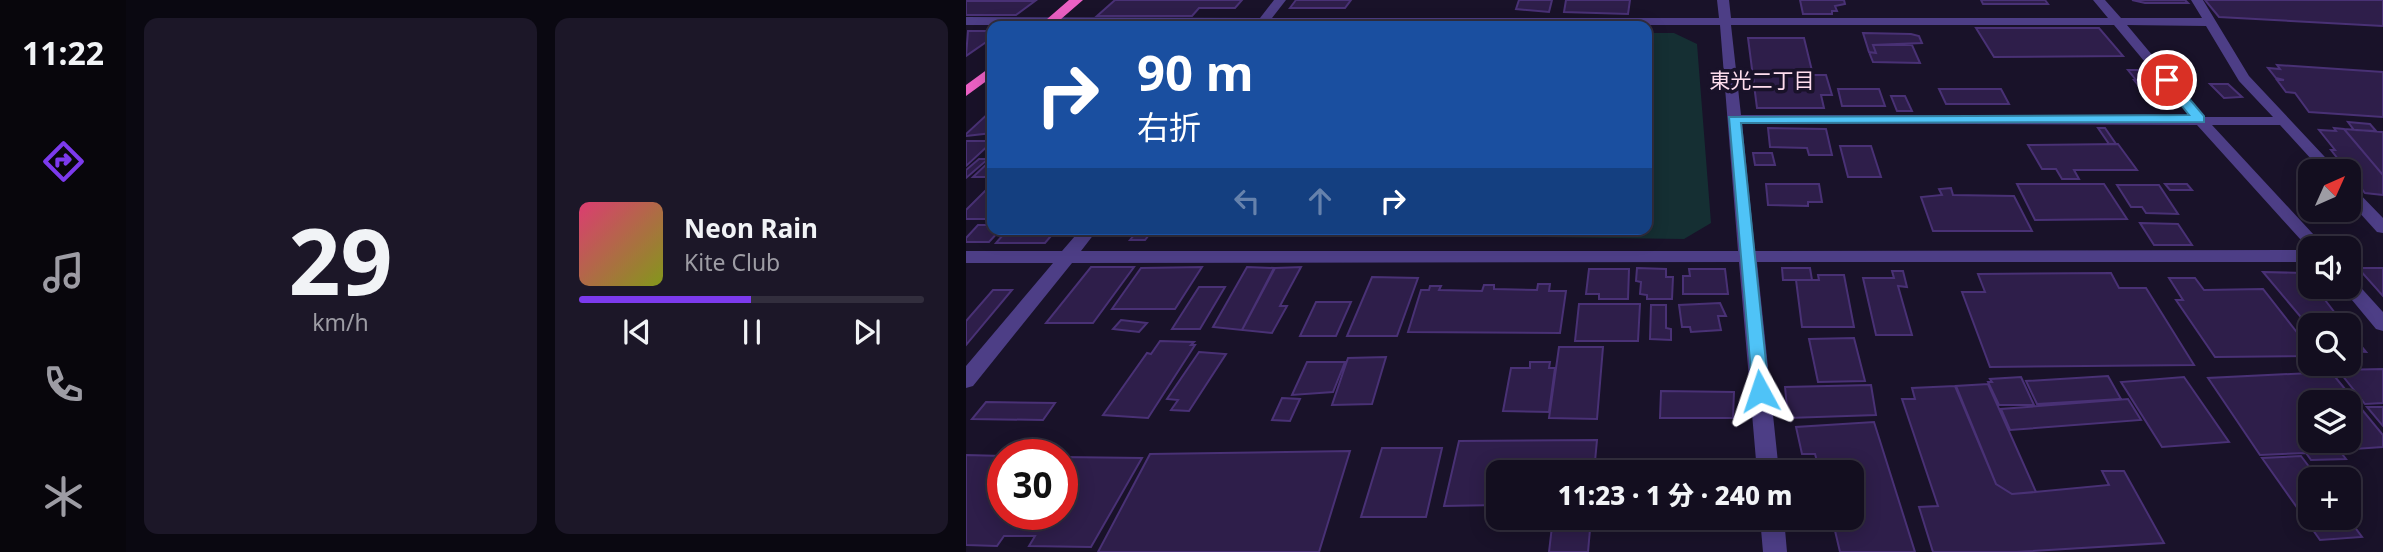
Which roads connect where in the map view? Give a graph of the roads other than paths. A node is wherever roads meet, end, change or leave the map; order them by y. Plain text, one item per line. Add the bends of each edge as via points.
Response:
1 (1077, 0) edge
2 (1280, 0) edge
3 (1723, 0) edge
4 (2099, 0) edge
5 (2197, 0) edge
6 (1051, 21) edge
7 (1262, 21) edge
8 (966, 22) edge
9 (1652, 22) edge
10 (1724, 22) junction
11 (2118, 22) junction
12 (2210, 22) junction
13 (987, 23) edge
14 (987, 74) edge
15 (966, 92) edge
16 (1734, 119) junction
17 (2199, 119) junction
18 (2285, 121) junction
19 (2320, 159) edge
20 (2361, 204) edge
21 (2383, 228) edge
22 (1085, 235) edge
23 (2307, 236) edge
24 (1746, 254) junction
25 (2298, 256) edge
26 (966, 257) edge
27 (1067, 257) junction
28 (2361, 299) edge
29 (2383, 324) edge
30 (966, 380) edge
31 (1767, 460) edge
32 (1773, 530) edge
33 (1776, 552) edge

1 - 6 highway
2 - 7 street
3 - 10 street
4 - 11 street
5 - 12 street
8 - 13 street
9 - 10 street
10 - 11 street
10 - 16 street
11 - 12 street
11 - 17 street
12 - 18 street via 2244,78
14 - 15 highway
16 - 17 street
16 - 24 street
17 - 18 street
17 - 23 street
18 - 19 street
20 - 21 street
22 - 27 street
24 - 25 street
24 - 27 street
24 - 31 street
26 - 27 street
27 - 30 street
28 - 29 street
32 - 33 street

